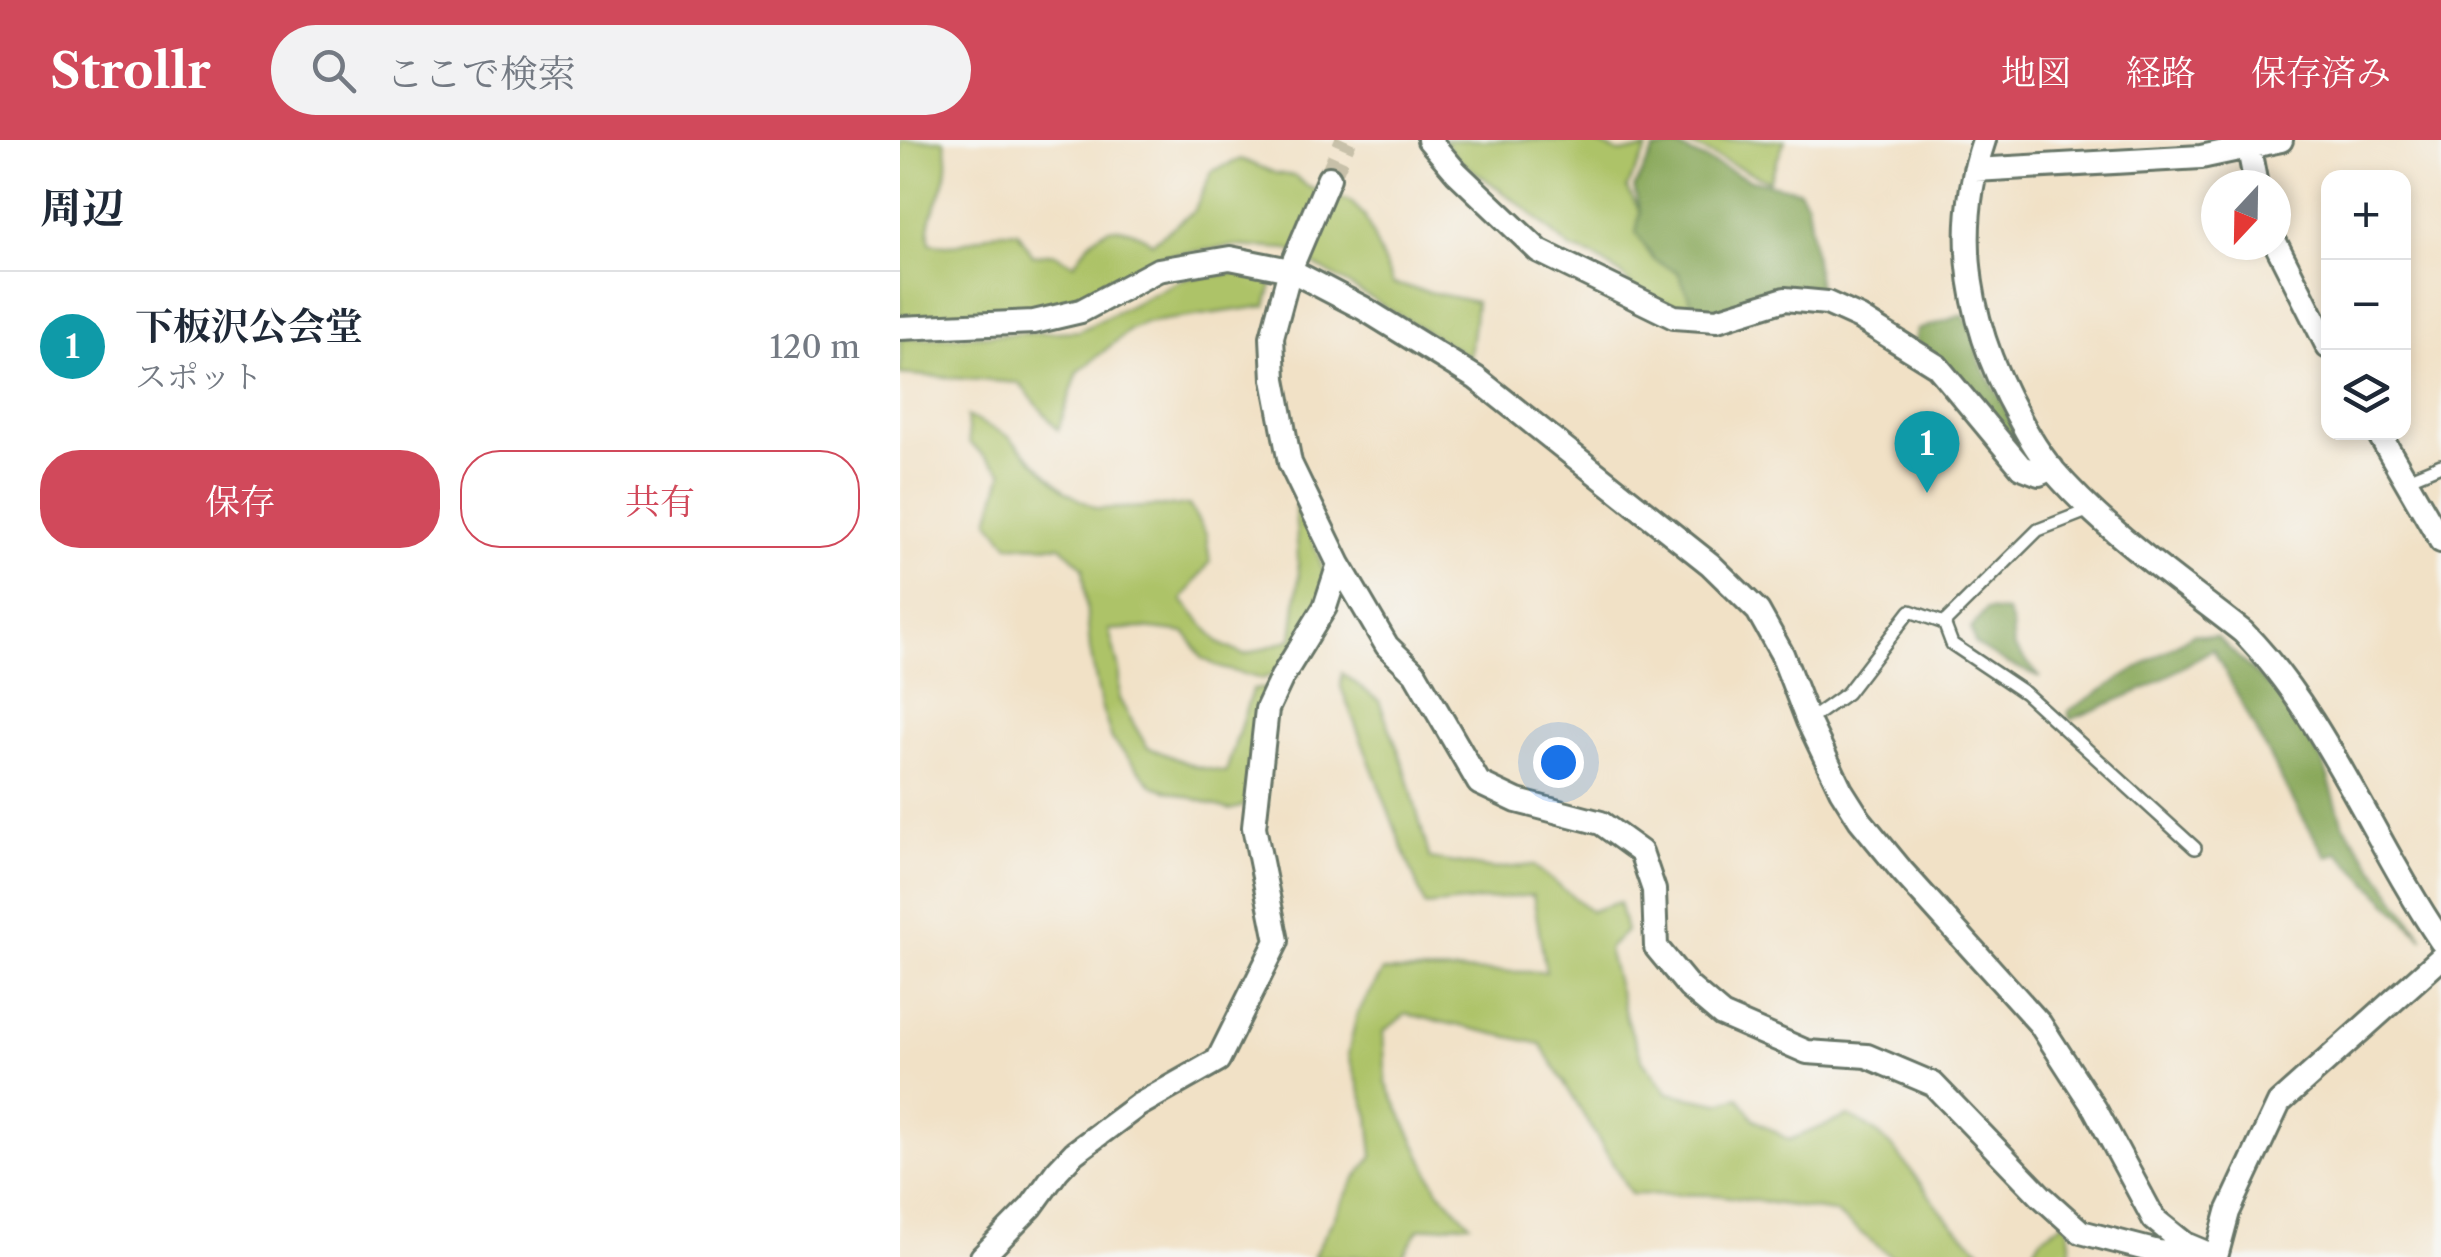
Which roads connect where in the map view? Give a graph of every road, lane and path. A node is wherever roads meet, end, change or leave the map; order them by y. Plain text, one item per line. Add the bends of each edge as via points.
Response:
1 (1430, 140) edge
2 (1984, 140) edge
3 (2281, 140) edge
4 (2249, 149) junction
5 (1975, 170) junction
6 (2253, 170) edge
7 (1329, 178) tunnel mouth
8 (2284, 260) edge
9 (1290, 270) junction
10 (900, 328) edge
11 (2321, 332) edge
12 (2383, 440) edge
13 (2441, 465) edge
14 (2052, 468) junction
15 (2407, 479) junction
16 (2092, 509) junction
17 (2441, 542) edge
18 (1339, 564) junction
19 (1944, 622) junction
20 (1808, 720) junction
21 (2195, 848) dead end
22 (2441, 941) edge
23 (2441, 958) edge
24 (982, 1257) edge
25 (2215, 1257) edge

1 - 14 street via 1539,250 1674,317 1717,320 1786,299 1827,304 1936,366 2021,467 2039,474
2 - 5 street
3 - 4 street
4 - 5 street
4 - 6 street
5 - 14 street via 1967,260 1978,325 2017,414
7 - 9 street
8 - 11 street
9 - 10 street via 1230,258 1158,270 1081,310 1034,322
9 - 18 street via 1272,337 1274,380 1290,463
9 - 20 street via 1476,378 1710,564 1758,612
12 - 15 street
13 - 15 lane
14 - 16 street
15 - 17 street
16 - 19 lane via 2038,530
16 - 22 street via 2266,655
18 - 24 street via 1325,607 1267,710 1254,827 1276,941 1218,1060 1137,1106 1074,1153
18 - 25 street via 1387,646 1415,673 1479,783 1601,824 1641,852 1654,890 1656,946 1688,987 1722,1015 1807,1052 1866,1056 1932,1084 2081,1232 2158,1252
19 - 20 lane via 1910,611 1847,693
19 - 21 lane via 1952,644 2025,693
20 - 25 street via 1860,820 2040,1024 2095,1108 2154,1219 2184,1244
23 - 25 street via 2279,1103 2228,1212

